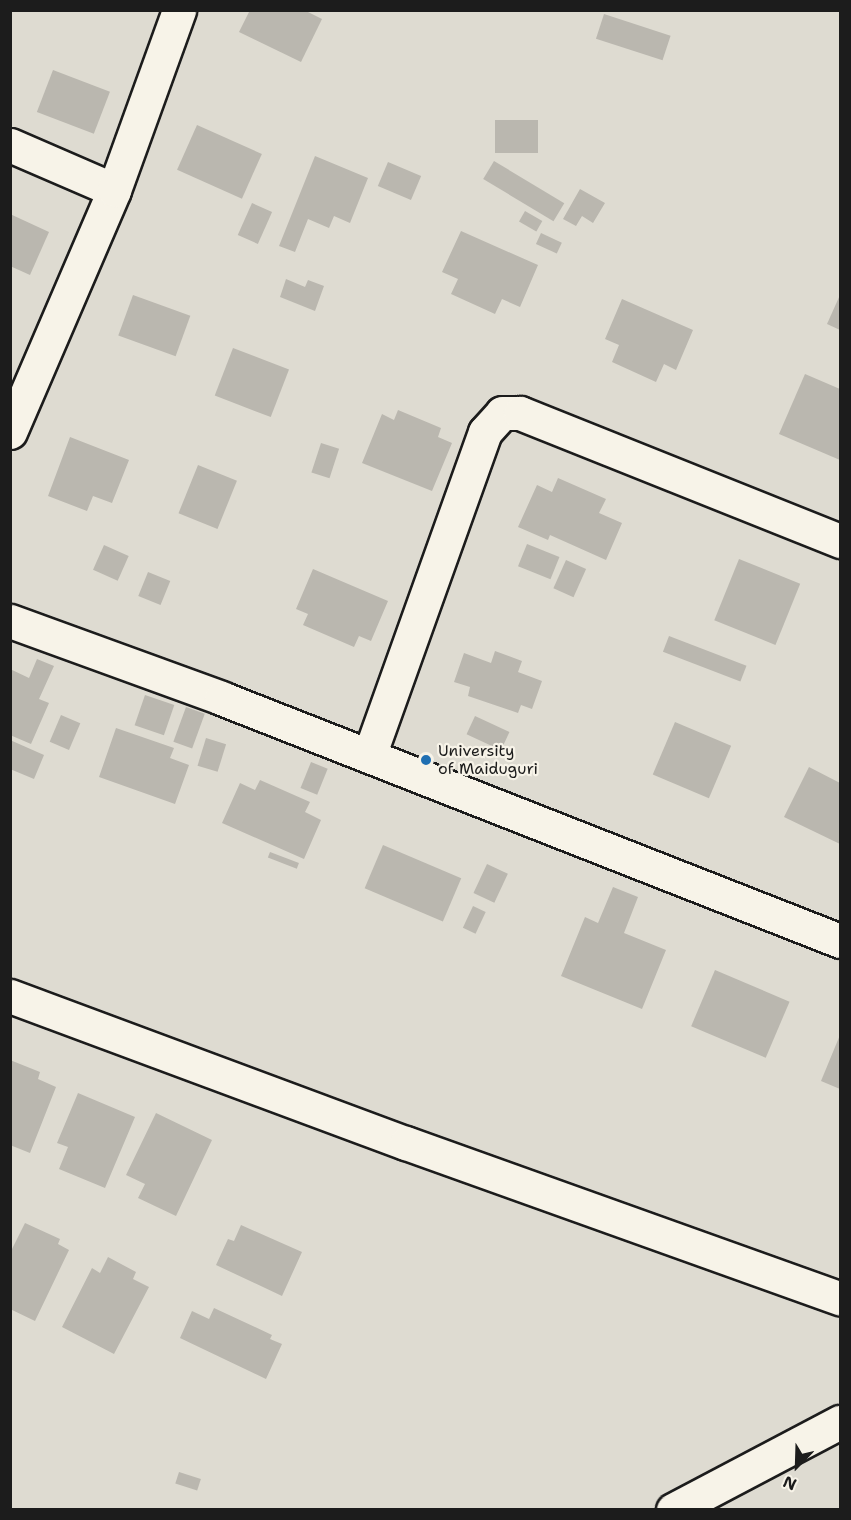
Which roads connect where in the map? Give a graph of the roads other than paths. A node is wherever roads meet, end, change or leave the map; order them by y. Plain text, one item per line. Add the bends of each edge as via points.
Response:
1 (179, 10) edge
2 (10, 145) edge
3 (114, 190) junction
4 (10, 432) edge
5 (840, 541) edge
6 (10, 621) edge
7 (369, 756) junction
8 (840, 941) edge
9 (10, 996) edge
10 (840, 1298) edge
11 (840, 1422) edge
12 (673, 1509) edge

1 - 3 street
2 - 3 street
3 - 4 street
5 - 7 street via 520,413 502,413 485,432
6 - 7 street
7 - 8 street
9 - 10 street
11 - 12 street

